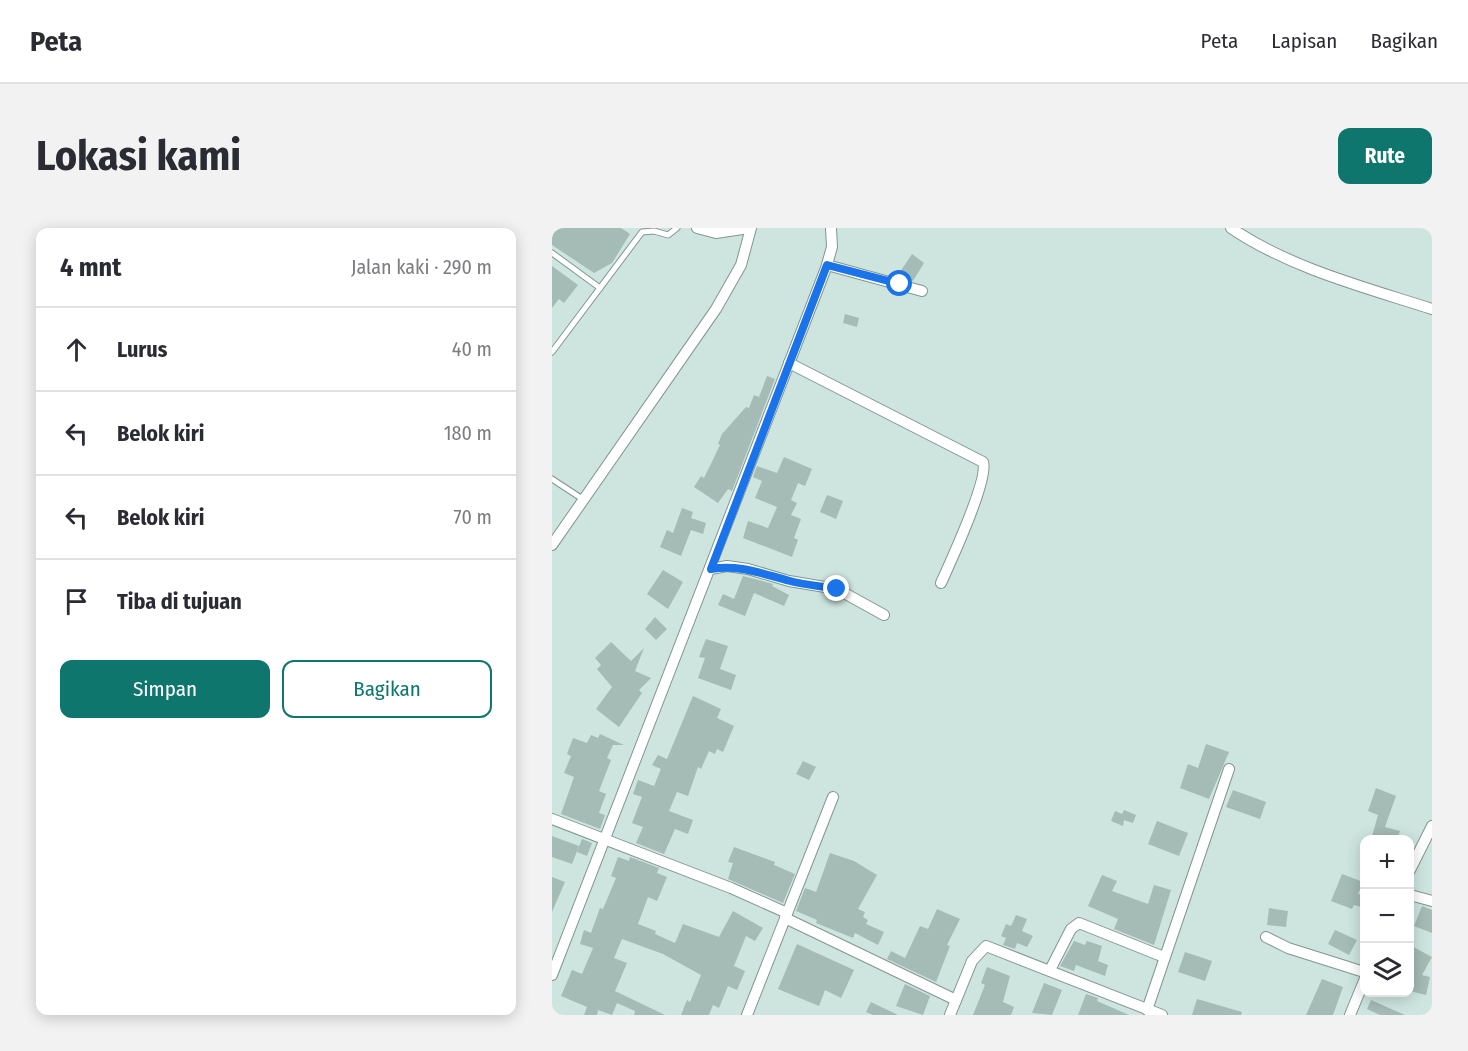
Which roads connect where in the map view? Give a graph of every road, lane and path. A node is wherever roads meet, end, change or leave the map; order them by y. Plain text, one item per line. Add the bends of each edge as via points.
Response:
1 (677, 228) edge
2 (697, 228) edge
3 (750, 228) edge
4 (831, 228) edge
5 (1231, 228) edge
6 (552, 254) edge
7 (827, 265) junction
8 (600, 288) junction
9 (922, 291) dead end
10 (1432, 309) edge
11 (552, 352) edge
12 (789, 363) junction
13 (552, 479) edge
14 (584, 500) junction
15 (552, 545) edge
16 (711, 569) junction
17 (941, 583) dead end
18 (884, 615) dead end
19 (1229, 769) dead end
20 (832, 797) dead end
21 (552, 819) edge
22 (1432, 826) edge
23 (605, 838) junction
24 (1414, 862) edge
25 (1414, 896) edge
26 (1432, 902) edge
27 (786, 916) junction
28 (1266, 936) dead end
29 (1164, 957) junction
30 (1050, 970) junction
31 (1360, 970) edge
32 (552, 975) edge
33 (1360, 992) edge
34 (956, 1000) junction
35 (1147, 1010) junction
36 (747, 1015) edge
37 (950, 1015) edge
38 (1162, 1015) edge
39 (1350, 1015) edge

1 - 8 lane via 668,235 642,232
2 - 3 street via 716,233
3 - 14 street via 741,265 716,309
4 - 7 street via 832,247
5 - 10 street via 1265,248 1324,273
6 - 8 lane
7 - 9 street
7 - 12 street
8 - 11 lane
12 - 16 street
12 - 17 street via 983,462 984,473
13 - 14 lane
14 - 15 street
16 - 18 street via 748,569 800,584 837,589
16 - 23 street
19 - 29 street
20 - 27 street
21 - 23 street
22 - 24 street
23 - 27 street via 731,888
23 - 32 street
25 - 26 street
27 - 34 street
27 - 36 street
28 - 31 street via 1288,948
29 - 30 street via 1080,923 1071,929
29 - 35 street
30 - 34 street via 986,946 972,961
30 - 35 street
33 - 39 street
34 - 37 street
35 - 38 street

